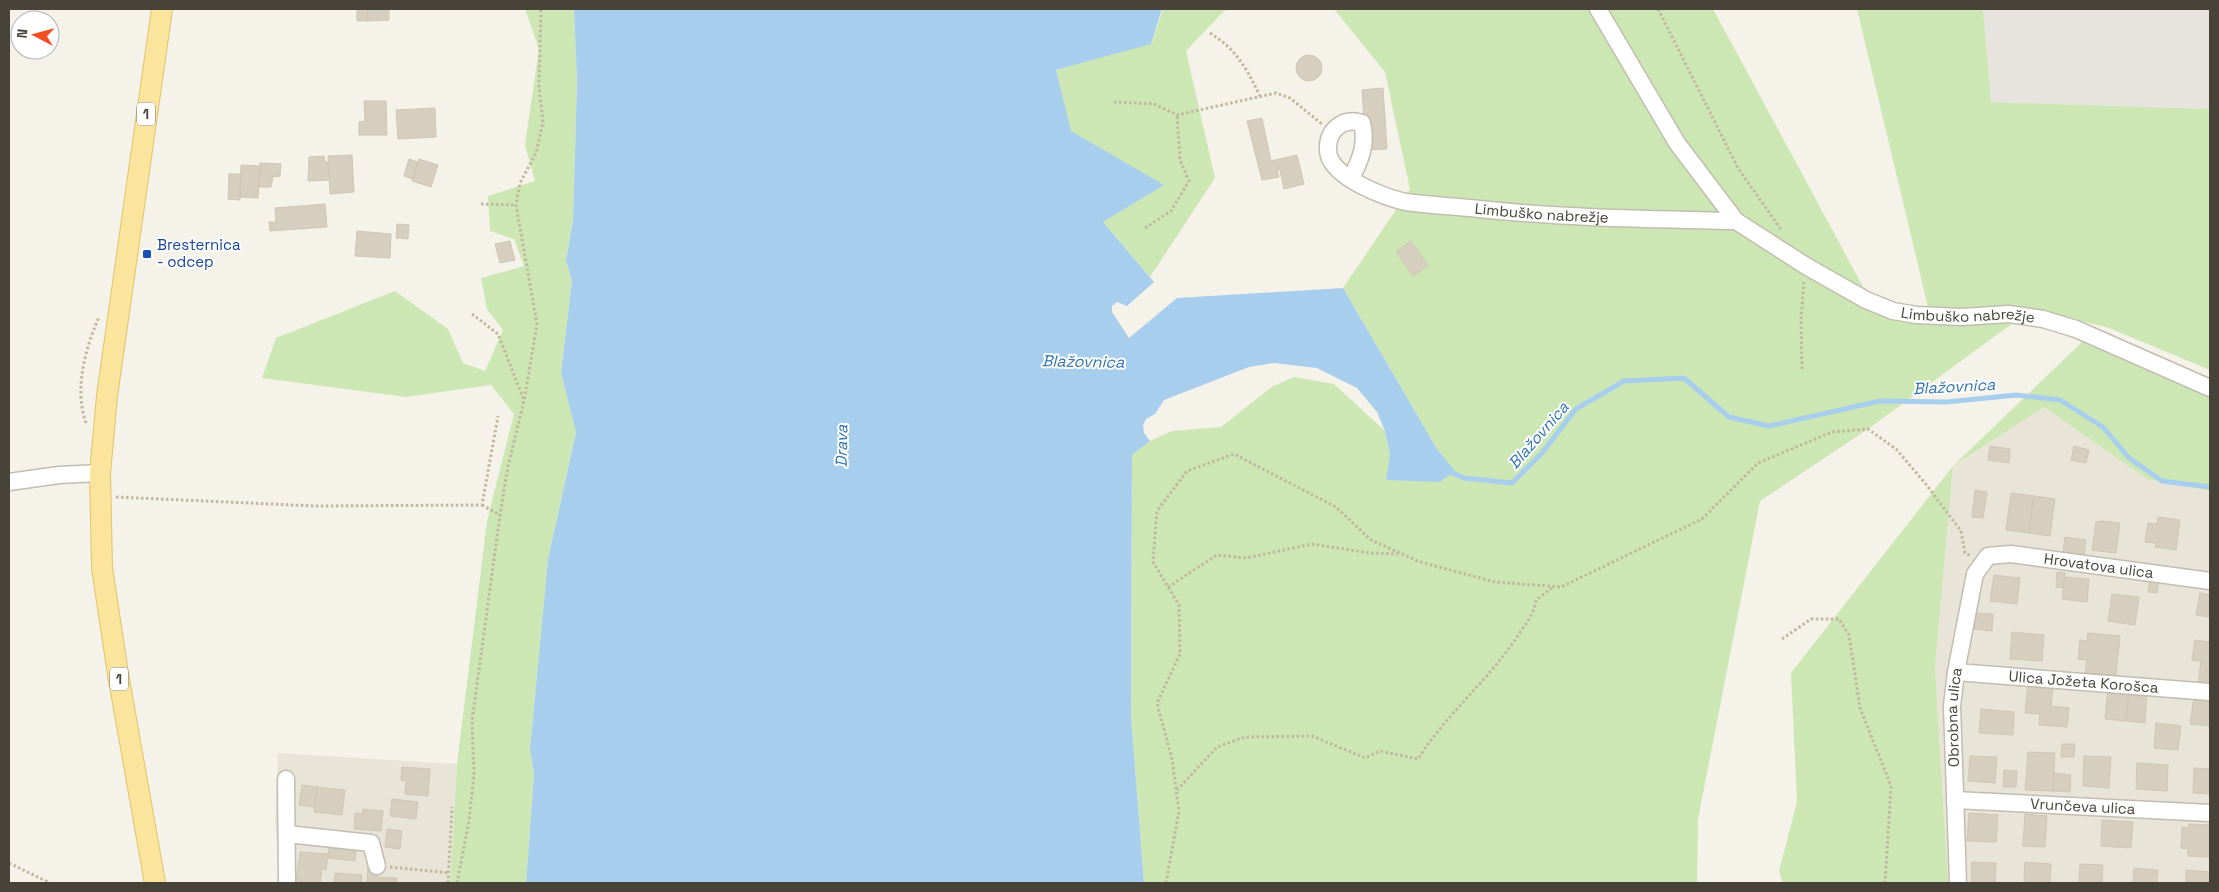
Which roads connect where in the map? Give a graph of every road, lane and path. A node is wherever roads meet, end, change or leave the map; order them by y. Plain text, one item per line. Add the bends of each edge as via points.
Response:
1 (162, 9) edge
2 (541, 9) edge
3 (1598, 9) edge
4 (1658, 9) edge
5 (1210, 33) dead end
6 (1260, 96) junction
7 (1114, 102) dead end
8 (1177, 115) junction
9 (1332, 132) junction
10 (1351, 178) junction
11 (481, 204) dead end
12 (516, 205) junction
13 (1736, 221) junction
14 (1145, 228) dead end
15 (1784, 233) dead end
16 (1806, 266) junction
17 (472, 314) dead end
18 (1802, 369) dead end
19 (2210, 388) edge
20 (524, 401) junction
21 (498, 416) dead end
22 (100, 473) junction
23 (9, 482) edge
24 (100, 496) junction
25 (482, 505) junction
26 (500, 514) junction
27 (1402, 554) junction
28 (1988, 556) junction
29 (2210, 581) edge
30 (1553, 586) junction
31 (1168, 587) junction
32 (1782, 639) dead end
33 (1956, 672) junction
34 (2210, 692) edge
35 (286, 779) dead end
36 (1177, 790) junction
37 (1955, 800) junction
38 (452, 807) dead end
39 (2210, 813) edge
40 (287, 834) junction
41 (9, 863) edge
42 (377, 866) joint
43 (449, 873) junction
44 (50, 883) edge
45 (155, 883) edge
46 (287, 883) edge
47 (448, 883) edge
48 (457, 883) edge
49 (1166, 883) edge
50 (1885, 883) edge
51 (1958, 883) edge

1 - 22 main road, 1 via 107,396
2 - 12 path via 539,88 543,122 536,153 520,184
3 - 13 street, Limbuško nabrežje via 1677,143
4 - 15 path via 1738,168
5 - 6 path via 1240,57
6 - 8 path
6 - 9 path via 1276,93 1290,98
7 - 8 path via 1154,104
8 - 14 path via 1180,160 1189,181 1171,211
9 - 10 street, Limbuško nabrežje via 1327,151 1334,166
9 - 10 street via 1341,123 1354,120 1362,123 1365,135 1363,156
10 - 13 street, Limbuško nabrežje via 1368,190 1406,202 1624,219
11 - 12 path
12 - 20 path via 537,324
13 - 16 street, Limbuško nabrežje
16 - 18 path via 1801,319
16 - 19 street, Limbuško nabrežje via 1866,300 1893,311 1917,316 2009,314 2043,320 2076,329
17 - 20 path via 498,334
20 - 26 path
21 - 25 path
22 - 23 street
22 - 24 main road, 1
24 - 25 path via 315,506
24 - 45 main road, 1 via 102,568
25 - 26 path
26 - 48 path via 472,721 474,774 469,821
27 - 30 path via 1495,582
27 - 31 path via 1370,553 1312,544 1246,558 1217,555
27 - 31 path via 1372,540 1336,507 1234,454 1187,470 1157,511 1153,562
28 - 29 street, Hrovatova ulica via 2011,554
28 - 30 path via 1971,556 1965,552 1961,531 1925,483 1896,449 1868,429 1832,432 1758,463 1702,519 1561,587
28 - 33 street, Obrobna ulica via 1975,574
30 - 36 path via 1536,600 1534,612 1504,658 1430,740 1418,759 1380,751 1365,758 1312,736 1245,737 1217,747
31 - 36 path via 1179,605 1180,654 1157,703
32 - 50 path via 1811,619 1839,619 1849,634 1860,708 1891,786
33 - 34 street, Ulica Jožeta Korošca
33 - 37 street, Obrobna ulica via 1952,706
35 - 40 street
36 - 49 path via 1179,811
37 - 39 street, Vrunčeva ulica
37 - 51 street, Obrobna ulica
38 - 43 path
40 - 42 street via 371,843
40 - 46 street
41 - 44 path
42 - 43 path
43 - 47 path

